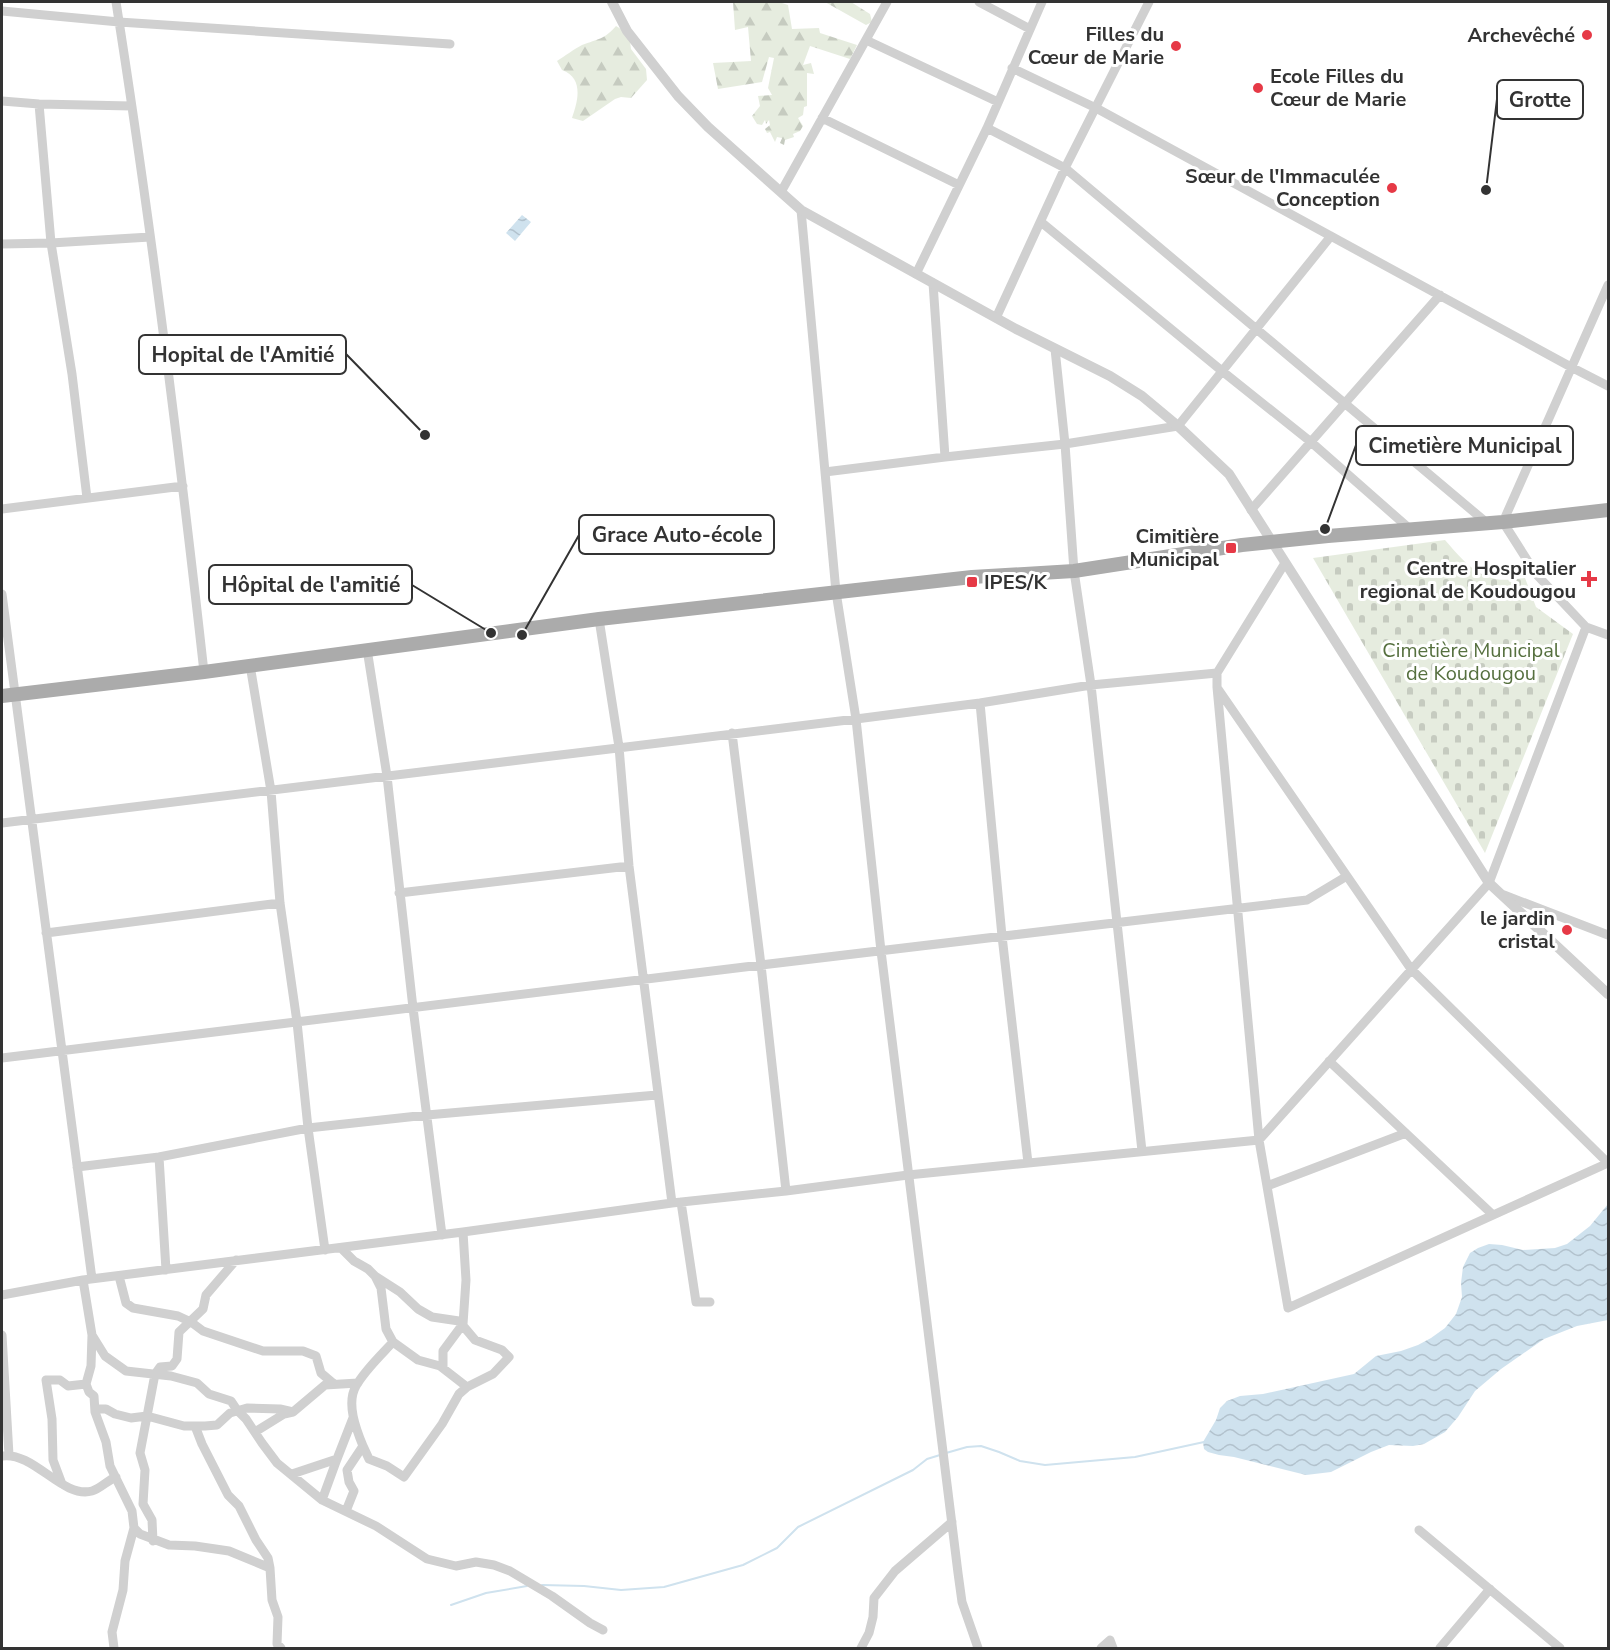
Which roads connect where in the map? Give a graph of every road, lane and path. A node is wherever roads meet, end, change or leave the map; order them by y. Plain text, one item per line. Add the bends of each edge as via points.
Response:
1 (116, 2) edge
2 (612, 2) edge
3 (887, 2) edge
4 (979, 2) edge
5 (1042, 2) edge
6 (1149, 2) edge
7 (2, 11) edge
8 (119, 22) junction
9 (1030, 29) junction
10 (866, 40) junction
11 (450, 44) dead end
12 (1012, 68) junction
13 (2, 101) edge
14 (998, 102) junction
15 (39, 104) junction
16 (131, 106) junction
17 (1096, 108) junction
18 (822, 118) junction
19 (987, 129) junction
20 (1065, 168) junction
21 (959, 185) junction
22 (781, 192) junction
23 (801, 210) junction
24 (1041, 222) junction
25 (1331, 236) junction
26 (150, 237) junction
27 (51, 243) junction
28 (2, 244) edge
29 (916, 274) junction
30 (933, 283) junction
31 (1608, 286) edge
32 (1440, 295) junction
33 (996, 318) junction
34 (1257, 328) junction
35 (1055, 349) junction
36 (1571, 367) junction
37 (1222, 371) junction
38 (1608, 386) edge
39 (1345, 403) junction
40 (1179, 426) junction
41 (1311, 442) junction
42 (1065, 444) junction
43 (945, 457) junction
44 (825, 472) junction
45 (183, 486) junction
46 (87, 498) junction
47 (2, 509) edge
48 (1251, 510) junction
49 (1608, 510) edge
50 (1503, 522) junction
51 (1487, 523) junction
52 (1411, 530) junction
53 (1272, 542) junction
54 (1285, 562) junction
55 (1074, 571) junction
56 (836, 592) junction
57 (2, 599) edge
58 (599, 619) junction
59 (1586, 627) junction
60 (1608, 635) edge
61 (367, 649) junction
62 (250, 665) junction
63 (204, 672) junction
64 (1217, 673) junction
65 (1091, 685) junction
66 (1217, 687) junction
67 (8, 695) edge
68 (980, 703) junction
69 (856, 719) junction
70 (732, 733) junction
71 (619, 747) junction
72 (387, 776) junction
73 (271, 791) junction
74 (32, 819) junction
75 (2, 823) edge
76 (629, 866) junction
77 (1347, 876) junction
78 (1489, 883) junction
79 (399, 893) junction
80 (1500, 894) junction
81 (280, 903) junction
82 (1237, 907) junction
83 (1117, 922) junction
84 (45, 933) junction
85 (1608, 935) edge
86 (1002, 936) junction
87 (880, 951) junction
88 (761, 964) junction
89 (1411, 969) junction
90 (644, 980) junction
91 (1608, 994) edge
92 (413, 1008) junction
93 (297, 1022) junction
94 (61, 1051) junction
95 (2, 1058) edge
96 (1329, 1061) junction
97 (657, 1095) junction
98 (427, 1115) junction
99 (308, 1128) junction
100 (1406, 1133) junction
101 (1259, 1140) junction
102 (1142, 1151) junction
103 (159, 1157) junction
104 (1028, 1163) junction
105 (1608, 1163) edge
106 (77, 1167) junction
107 (908, 1175) junction
108 (1267, 1186) junction
109 (786, 1191) junction
110 (677, 1203) junction
111 (1493, 1215) junction
112 (463, 1232) junction
113 (442, 1235) junction
114 (341, 1248) junction
115 (325, 1250) junction
116 (236, 1260) junction
117 (166, 1270) junction
118 (119, 1276) junction
119 (375, 1276) junction
120 (88, 1280) junction
121 (2, 1295) edge
122 (711, 1302) dead end
123 (191, 1322) junction
124 (463, 1324) junction
125 (2, 1335) edge
126 (92, 1335) junction
127 (393, 1342) junction
128 (443, 1368) junction
129 (156, 1374) junction
130 (2, 1375) edge
131 (358, 1383) junction
132 (87, 1384) junction
133 (334, 1384) junction
134 (467, 1387) junction
135 (95, 1409) junction
136 (237, 1410) junction
137 (293, 1412) junction
138 (147, 1416) junction
139 (354, 1416) junction
140 (195, 1426) junction
141 (255, 1432) junction
142 (363, 1446) junction
143 (5, 1456) edge
144 (337, 1459) junction
145 (292, 1474) junction
146 (116, 1476) junction
147 (62, 1484) junction
148 (322, 1500) junction
149 (346, 1511) junction
150 (952, 1522) junction
151 (134, 1528) junction
152 (1419, 1530) dead end
153 (153, 1540) junction
154 (270, 1568) junction
155 (1490, 1589) junction
156 (603, 1630) dead end
157 (114, 1648) edge
158 (281, 1648) edge
159 (861, 1648) edge
160 (978, 1648) edge
161 (1101, 1648) edge
162 (1113, 1648) edge
163 (1440, 1648) edge
164 (1560, 1648) edge

1 - 8 street
2 - 22 street via 627,31 678,96
3 - 10 street
4 - 9 street
5 - 9 street
6 - 17 street
7 - 8 street
8 - 11 street
8 - 16 street
9 - 12 street
10 - 14 street
10 - 18 street
12 - 14 street
12 - 17 street
13 - 15 street
14 - 19 street
15 - 16 street
15 - 27 street
16 - 26 street
17 - 20 street
17 - 25 street
18 - 21 street
18 - 22 street
19 - 20 street
19 - 21 street
20 - 24 street
20 - 34 street
21 - 29 street
22 - 23 street
23 - 29 street
23 - 44 street
24 - 33 street
24 - 37 street
25 - 32 street
25 - 34 street
26 - 27 street
26 - 45 street
27 - 28 street
27 - 46 street
29 - 30 street
30 - 33 street
30 - 43 street
31 - 36 street
32 - 36 street
32 - 39 street
33 - 35 street
34 - 37 street
34 - 39 street
35 - 40 street via 1110,376
35 - 42 street
36 - 38 street
36 - 50 street
37 - 40 street
37 - 41 street
39 - 41 street
39 - 51 street
40 - 42 street
40 - 48 street via 1229,474
41 - 48 street
41 - 52 street
42 - 43 street
42 - 55 street
43 - 44 street
44 - 56 street
45 - 46 street
45 - 63 street
46 - 47 street
48 - 53 street
49 - 50 main road
50 - 51 main road
50 - 59 street via 1536,574
51 - 52 main road
52 - 53 main road
53 - 54 street
53 - 55 main road
54 - 64 street
54 - 78 street
55 - 56 main road
55 - 65 street
56 - 58 main road
56 - 69 street
57 - 67 street
58 - 61 main road
58 - 71 street
59 - 60 street
59 - 78 street
61 - 62 main road
61 - 72 street
62 - 63 main road
62 - 73 street
63 - 67 main road
64 - 65 street
64 - 66 street
65 - 68 street
65 - 83 street
66 - 77 street
66 - 82 street
67 - 74 street
68 - 69 street
68 - 86 street
69 - 70 street
69 - 87 street
70 - 71 street
70 - 88 street
71 - 72 street
71 - 76 street
72 - 73 street
72 - 79 street
73 - 74 street
73 - 81 street
74 - 75 street
74 - 84 street
76 - 79 street
76 - 90 street
77 - 82 street via 1307,900
77 - 89 street
78 - 80 street
78 - 89 street
79 - 92 street
80 - 85 street
80 - 91 street
81 - 84 street
81 - 93 street
82 - 83 street
82 - 101 street
83 - 86 street
83 - 102 street
84 - 94 street
86 - 87 street
86 - 104 street
87 - 88 street
87 - 107 street
88 - 90 street
88 - 109 street
89 - 96 street
89 - 105 street
90 - 92 street
90 - 97 street
92 - 93 street
92 - 98 street
93 - 94 street
93 - 99 street
94 - 95 street
94 - 106 street
96 - 100 street
96 - 101 street
97 - 98 street
97 - 110 street
98 - 99 street
98 - 113 street
99 - 103 street
99 - 115 street
100 - 108 street
100 - 111 street
101 - 102 street
101 - 108 street
102 - 104 street
103 - 106 street
103 - 117 street
104 - 107 street
105 - 111 street
106 - 120 street
107 - 109 street
107 - 150 street
108 - 111 street via 1288,1308
109 - 110 street
110 - 112 street
110 - 122 street via 696,1302
112 - 113 street
112 - 124 street
113 - 114 street
114 - 115 street
114 - 119 street
115 - 116 street
116 - 117 street
116 - 123 street via 206,1295 203,1309
117 - 118 street
118 - 120 street
118 - 123 street via 126,1303 133,1308
119 - 124 street via 418,1310
119 - 127 street via 381,1288 386,1329
120 - 121 street
120 - 126 street
123 - 129 street via 179,1332 177,1359 172,1366 160,1367
123 - 133 street via 203,1331 263,1351 315,1356 321,1373
124 - 128 street via 443,1351
124 - 134 street via 475,1340 502,1350 509,1357 493,1374
125 - 130 street
126 - 129 street via 105,1356 126,1371
126 - 132 street
127 - 128 street via 418,1360
127 - 131 street
128 - 134 street
129 - 136 street via 197,1383 209,1394 231,1401
129 - 138 street
130 - 143 street
131 - 133 street
131 - 139 street via 353,1395
132 - 135 street via 94,1396
132 - 147 street via 68,1386 60,1380 46,1380 53,1460
133 - 137 street via 325,1385
134 - 142 street via 404,1477 369,1459
135 - 138 street via 131,1418
135 - 146 street
136 - 137 street via 267,1408
136 - 140 street via 218,1425
136 - 141 street
137 - 141 street
138 - 140 street
138 - 153 street via 140,1453 145,1470 143,1504 152,1520
139 - 142 street
139 - 144 street
140 - 154 street via 228,1495 239,1506
141 - 145 street via 277,1462
142 - 149 street via 347,1470 354,1491
143 - 147 street via 30,1462
144 - 145 street
144 - 148 street
145 - 148 street
146 - 147 street via 87,1492
146 - 151 street via 132,1511
148 - 149 street
149 - 156 street via 428,1559 456,1566 476,1562 510,1571
150 - 159 street via 895,1571 874,1598 869,1633
150 - 160 street via 962,1602
151 - 153 street
151 - 157 street via 112,1632
152 - 155 street
153 - 154 street via 230,1551
154 - 158 street via 272,1600 278,1617 277,1644
155 - 163 street
155 - 164 street
161 - 162 street via 1110,1640

